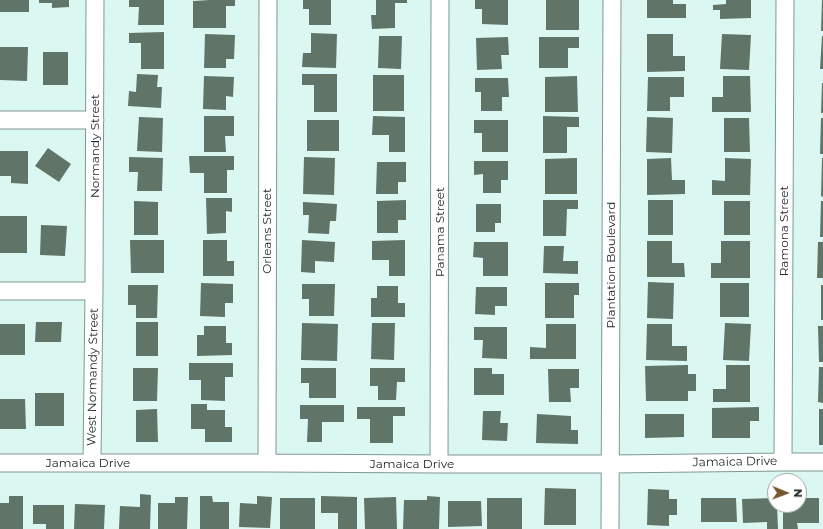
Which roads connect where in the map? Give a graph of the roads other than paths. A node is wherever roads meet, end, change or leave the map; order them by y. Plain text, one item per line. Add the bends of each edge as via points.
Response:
1 (95, 0) edge
2 (268, 0) edge
3 (440, 0) edge
4 (612, 0) edge
5 (785, 0) edge
6 (0, 120) edge
7 (95, 120) junction
8 (0, 291) edge
9 (94, 291) junction
10 (783, 462) junction
11 (823, 462) edge
12 (0, 463) edge
13 (92, 463) junction
14 (267, 463) junction
15 (440, 464) junction
16 (611, 464) junction
17 (610, 529) edge

1 - 7 street, Normandy Street
2 - 14 street, Orleans Street
3 - 15 street, Panama Street
4 - 16 street, Plantation Boulevard
5 - 10 street, Ramona Street
6 - 7 street
7 - 9 street, Normandy Street
8 - 9 street
9 - 13 street, West Normandy Street
10 - 11 street, Jamaica Drive
10 - 16 street, Jamaica Drive
12 - 13 street, Jamaica Drive
13 - 14 street, Jamaica Drive
14 - 15 street, Jamaica Drive
15 - 16 street, Jamaica Drive
16 - 17 street, Plantation Boulevard

